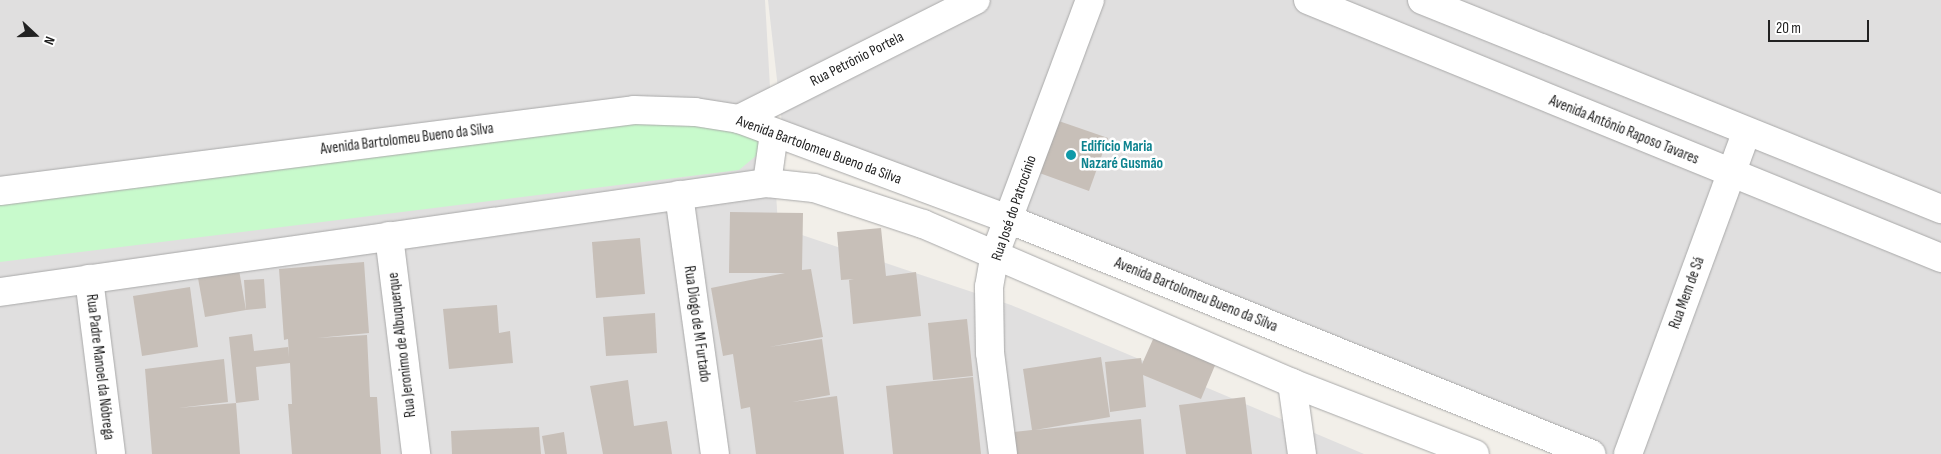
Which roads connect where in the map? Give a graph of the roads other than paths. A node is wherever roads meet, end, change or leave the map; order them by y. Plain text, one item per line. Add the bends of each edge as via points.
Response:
1 (976, 0) edge
2 (1090, 0) edge
3 (1308, 0) edge
4 (1422, 0) edge
5 (739, 118) junction
6 (774, 133) junction
7 (1746, 133) junction
8 (1731, 174) junction
9 (767, 183) junction
10 (0, 191) edge
11 (679, 195) junction
12 (1941, 210) edge
13 (1008, 220) junction
14 (389, 236) junction
15 (996, 254) junction
16 (1941, 258) edge
17 (89, 279) junction
18 (0, 292) edge
19 (1292, 383) junction
20 (111, 454) edge
21 (416, 454) edge
22 (715, 454) edge
23 (1003, 454) edge
24 (1302, 454) edge
25 (1475, 454) edge
26 (1591, 454) edge
27 (1628, 454) edge

1 - 5 street, Rua Petrônio Portela
2 - 13 street, Rua José do Patrocínio
3 - 8 street, Avenida Antônio Raposo Tavares
4 - 7 street
5 - 6 street, Avenida Bartolomeu Bueno da Silva
5 - 10 street, Avenida Bartolomeu Bueno da Silva via 696,112 634,110
6 - 9 street
6 - 13 street, Avenida Bartolomeu Bueno da Silva
7 - 8 street, Rua Mem de Sá
7 - 12 street
8 - 16 street, Avenida Antônio Raposo Tavares
8 - 27 street, Rua Mem de Sá
9 - 11 street
9 - 15 street via 814,188 867,203
11 - 14 street
11 - 22 street, Rua Diogo de M Furtado
13 - 15 street, Rua José do Patrocínio
13 - 26 street, Avenida Bartolomeu Bueno da Silva
14 - 17 street
14 - 21 street, Rua Jeronimo de Albuquerque
15 - 19 street
15 - 23 street, Rua José do Patrocínio via 989,286 988,318
17 - 18 street
17 - 20 street, Rua Padre Manoel da Nóbrega
19 - 24 street
19 - 25 street

